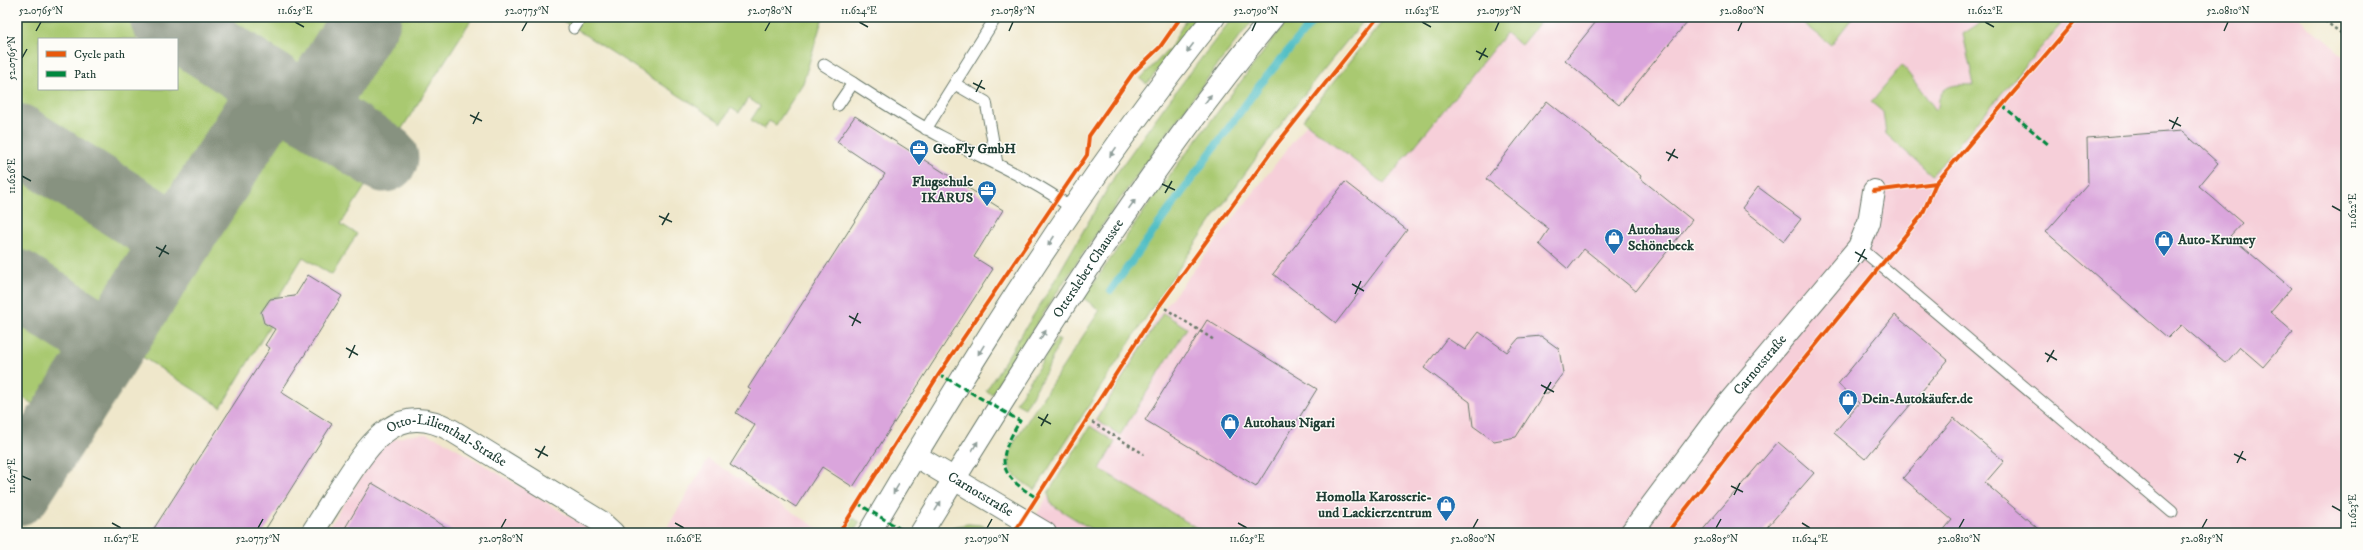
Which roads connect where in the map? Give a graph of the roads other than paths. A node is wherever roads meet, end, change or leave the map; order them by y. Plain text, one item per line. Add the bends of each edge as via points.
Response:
1 (581, 17) edge
2 (996, 17) edge
3 (1214, 17) edge
4 (1273, 17) edge
5 (574, 28) dead end
6 (824, 65) dead end
7 (853, 83) junction
8 (955, 84) junction
9 (838, 105) dead end
10 (926, 129) junction
11 (998, 164) junction
12 (1874, 191) dead end
13 (1073, 209) junction
14 (1859, 247) junction
15 (916, 456) junction
16 (954, 479) junction
17 (2172, 512) dead end
18 (312, 533) edge
19 (613, 533) edge
20 (869, 533) edge
21 (921, 533) edge
22 (1045, 533) edge
23 (1632, 533) edge

1 - 5 lane
2 - 8 lane
3 -> 13 main road via 1136,119
16 -> 4 main road, Ottersleber Chaussee via 1042,336 1136,198 1214,91
6 - 7 lane
7 - 9 lane
7 - 10 lane
8 - 10 lane
8 - 11 lane via 986,102
10 - 11 lane
11 - 13 lane via 1057,197
12 - 14 main road, Carnotstraße via 1869,222
13 -> 15 main road
14 - 17 lane
14 - 23 main road, Carnotstraße via 1725,407
15 - 16 main road, Carnotstraße
15 -> 20 main road
21 -> 16 main road, Ottersleber Chaussee
16 - 22 main road, Carnotstraße
18 - 19 main road, Otto-Lilienthal-Straße via 376,437 396,425 423,421 440,424 451,430 601,522

